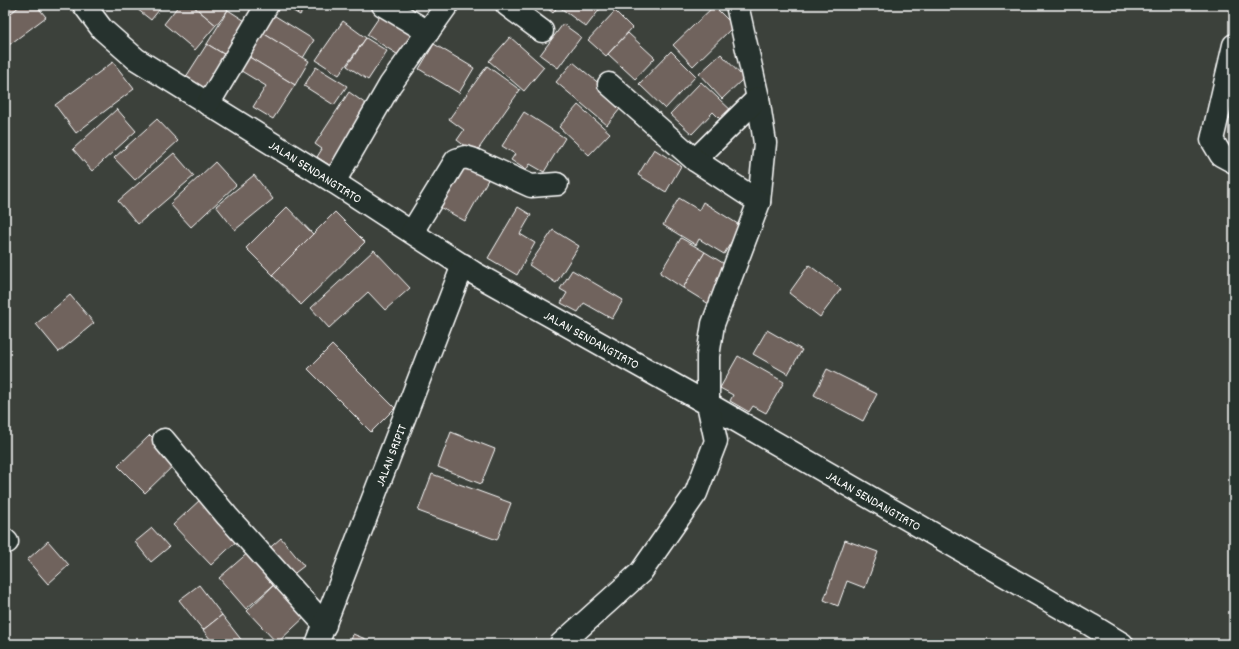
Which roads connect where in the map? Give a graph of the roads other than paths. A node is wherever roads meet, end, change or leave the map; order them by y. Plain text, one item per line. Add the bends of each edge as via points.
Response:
1 (84, 5) edge
2 (267, 5) edge
3 (383, 5) edge
4 (447, 5) edge
5 (507, 5) edge
6 (737, 5) edge
7 (542, 31) dead end
8 (428, 32) junction
9 (1234, 45) edge
10 (609, 84) dead end
11 (758, 98) junction
12 (208, 104) junction
13 (695, 160) junction
14 (1234, 162) edge
15 (334, 182) junction
16 (557, 184) dead end
17 (758, 202) junction
18 (412, 232) junction
19 (463, 266) junction
20 (708, 404) junction
21 (164, 440) dead end
22 (321, 635) edge
23 (561, 644) edge
24 (1122, 644) edge

1 - 12 street, JALAN SENDANGTIRTO via 102,29 136,60
2 - 12 street
3 - 8 street
4 - 8 street
5 - 7 street
6 - 11 street
8 - 15 street via 390,85
9 - 14 street via 1212,140 1222,155
10 - 13 street
11 - 13 street
11 - 17 street via 765,143
12 - 15 street, JALAN SENDANGTIRTO
13 - 17 street
15 - 18 street, JALAN SENDANGTIRTO
16 - 18 street via 530,186 464,157 456,160
17 - 20 street via 713,324 708,356
18 - 19 street, JALAN SENDANGTIRTO
19 - 20 street, JALAN SENDANGTIRTO
19 - 22 street, JALAN SRIPIT
20 - 23 street via 716,441 696,493 641,572
20 - 24 street, JALAN SENDANGTIRTO
21 - 22 street

